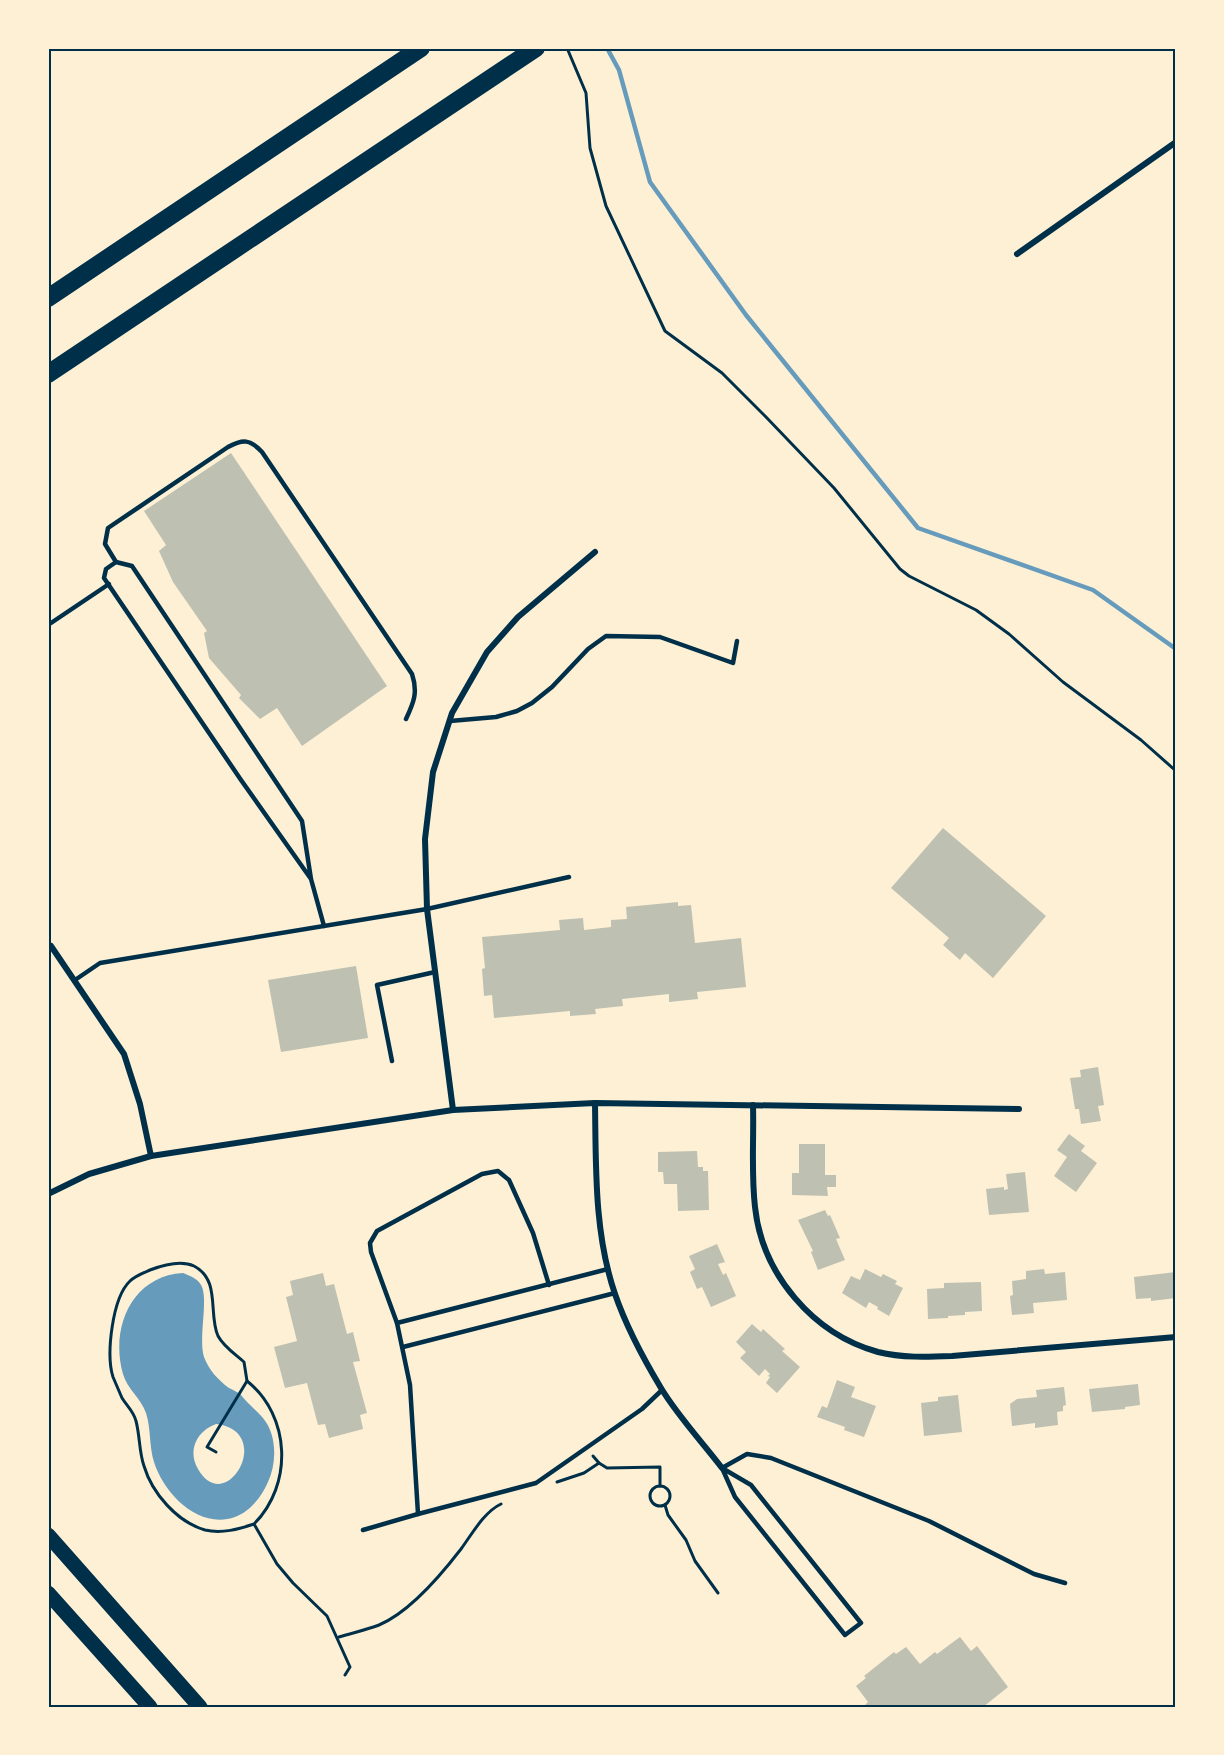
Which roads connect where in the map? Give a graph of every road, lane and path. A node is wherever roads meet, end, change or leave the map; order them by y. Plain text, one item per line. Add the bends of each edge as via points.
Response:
1 (421, 48) edge
2 (536, 48) edge
3 (567, 48) edge
4 (1176, 142) edge
5 (1017, 254) dead end
6 (80, 277) junction
7 (48, 292) edge
8 (48, 298) edge
9 (48, 374) edge
10 (595, 552) dead end
11 (117, 562) junction
12 (109, 584) junction
13 (48, 625) edge
14 (737, 641) dead end
15 (406, 719) dead end
16 (450, 721) junction
17 (1176, 771) edge
18 (569, 878) dead end
19 (311, 879) junction
20 (427, 909) junction
21 (324, 926) junction
22 (50, 946) edge
23 (435, 972) junction
24 (75, 980) junction
25 (392, 1061) dead end
26 (594, 1103) junction
27 (753, 1105) junction
28 (1019, 1109) dead end
29 (453, 1110) junction
30 (151, 1156) junction
31 (48, 1194) edge
32 (608, 1269) junction
33 (549, 1285) junction
34 (615, 1293) junction
35 (397, 1323) junction
36 (1176, 1337) edge
37 (403, 1347) junction
38 (247, 1381) junction
39 (662, 1390) junction
40 (587, 1447) junction
41 (216, 1452) dead end
42 (599, 1464) junction
43 (722, 1468) junction
44 (551, 1486) dead end
45 (660, 1486) junction
46 (511, 1501) dead end
47 (665, 1505) junction
48 (418, 1514) junction
49 (254, 1524) junction
50 (363, 1530) dead end
51 (48, 1535) edge
52 (1065, 1583) dead end
53 (48, 1593) edge
54 (718, 1593) dead end
55 (338, 1637) junction
56 (345, 1675) dead end
57 (150, 1707) edge
58 (200, 1707) edge

1 - 6 highway
2 - 9 highway
3 - 17 path via 586,93 590,148 606,206 665,331 722,373 766,417 834,488 909,576 976,610 1009,634
4 - 5 street
6 - 7 highway
6 - 8 highway
10 - 16 street via 518,617 487,652
11 - 12 lane via 106,569
11 - 15 lane via 105,544 108,528 228,447 240,441 254,444 412,674 415,701
11 - 19 lane via 132,566 302,821
12 - 13 lane
12 - 19 lane
14 - 16 lane via 733,663 660,637 606,636 532,703 496,717
16 - 20 street via 433,772 425,839
18 - 20 lane
19 - 21 lane
20 - 21 lane
20 - 23 street
21 - 24 lane via 100,963
22 - 24 street
23 - 25 lane via 377,985
23 - 29 street
24 - 30 street via 124,1054
26 - 27 street
26 - 29 street
26 - 32 street via 597,1200
27 - 28 street
27 - 36 street via 755,1207 764,1248 785,1288 814,1318 842,1338 879,1352 916,1357
29 - 30 street
30 - 31 street via 89,1174
32 - 33 lane
32 - 34 street
33 - 35 lane
33 - 35 lane via 509,1180 498,1172 482,1174 376,1230 371,1252
34 - 37 lane
34 - 39 street
35 - 37 lane
37 - 48 lane via 410,1385
38 - 41 path via 207,1447
38 - 49 path via 269,1407 283,1461 271,1503
38 - 49 path via 244,1362 219,1338 212,1313 212,1288 196,1267 172,1264 146,1271 129,1282 111,1329 110,1359 117,1387 136,1418 150,1482 171,1508 205,1530 228,1531
39 - 40 lane via 642,1409
39 - 43 street
40 - 42 path
40 - 48 lane via 536,1483
42 - 44 path
42 - 45 path via 611,1468 660,1467
43 - 43 lane via 735,1497 845,1635 861,1623 751,1485
43 - 52 lane via 747,1454 771,1458 929,1521 1034,1574
45 - 47 path via 670,1493
45 - 47 path via 654,1488 650,1497 655,1505
46 - 55 path via 495,1507 442,1572 403,1610 381,1624
47 - 54 path via 695,1561
48 - 50 lane
49 - 55 path via 277,1564 327,1616
51 - 58 main road
53 - 57 main road
55 - 56 path via 351,1667

